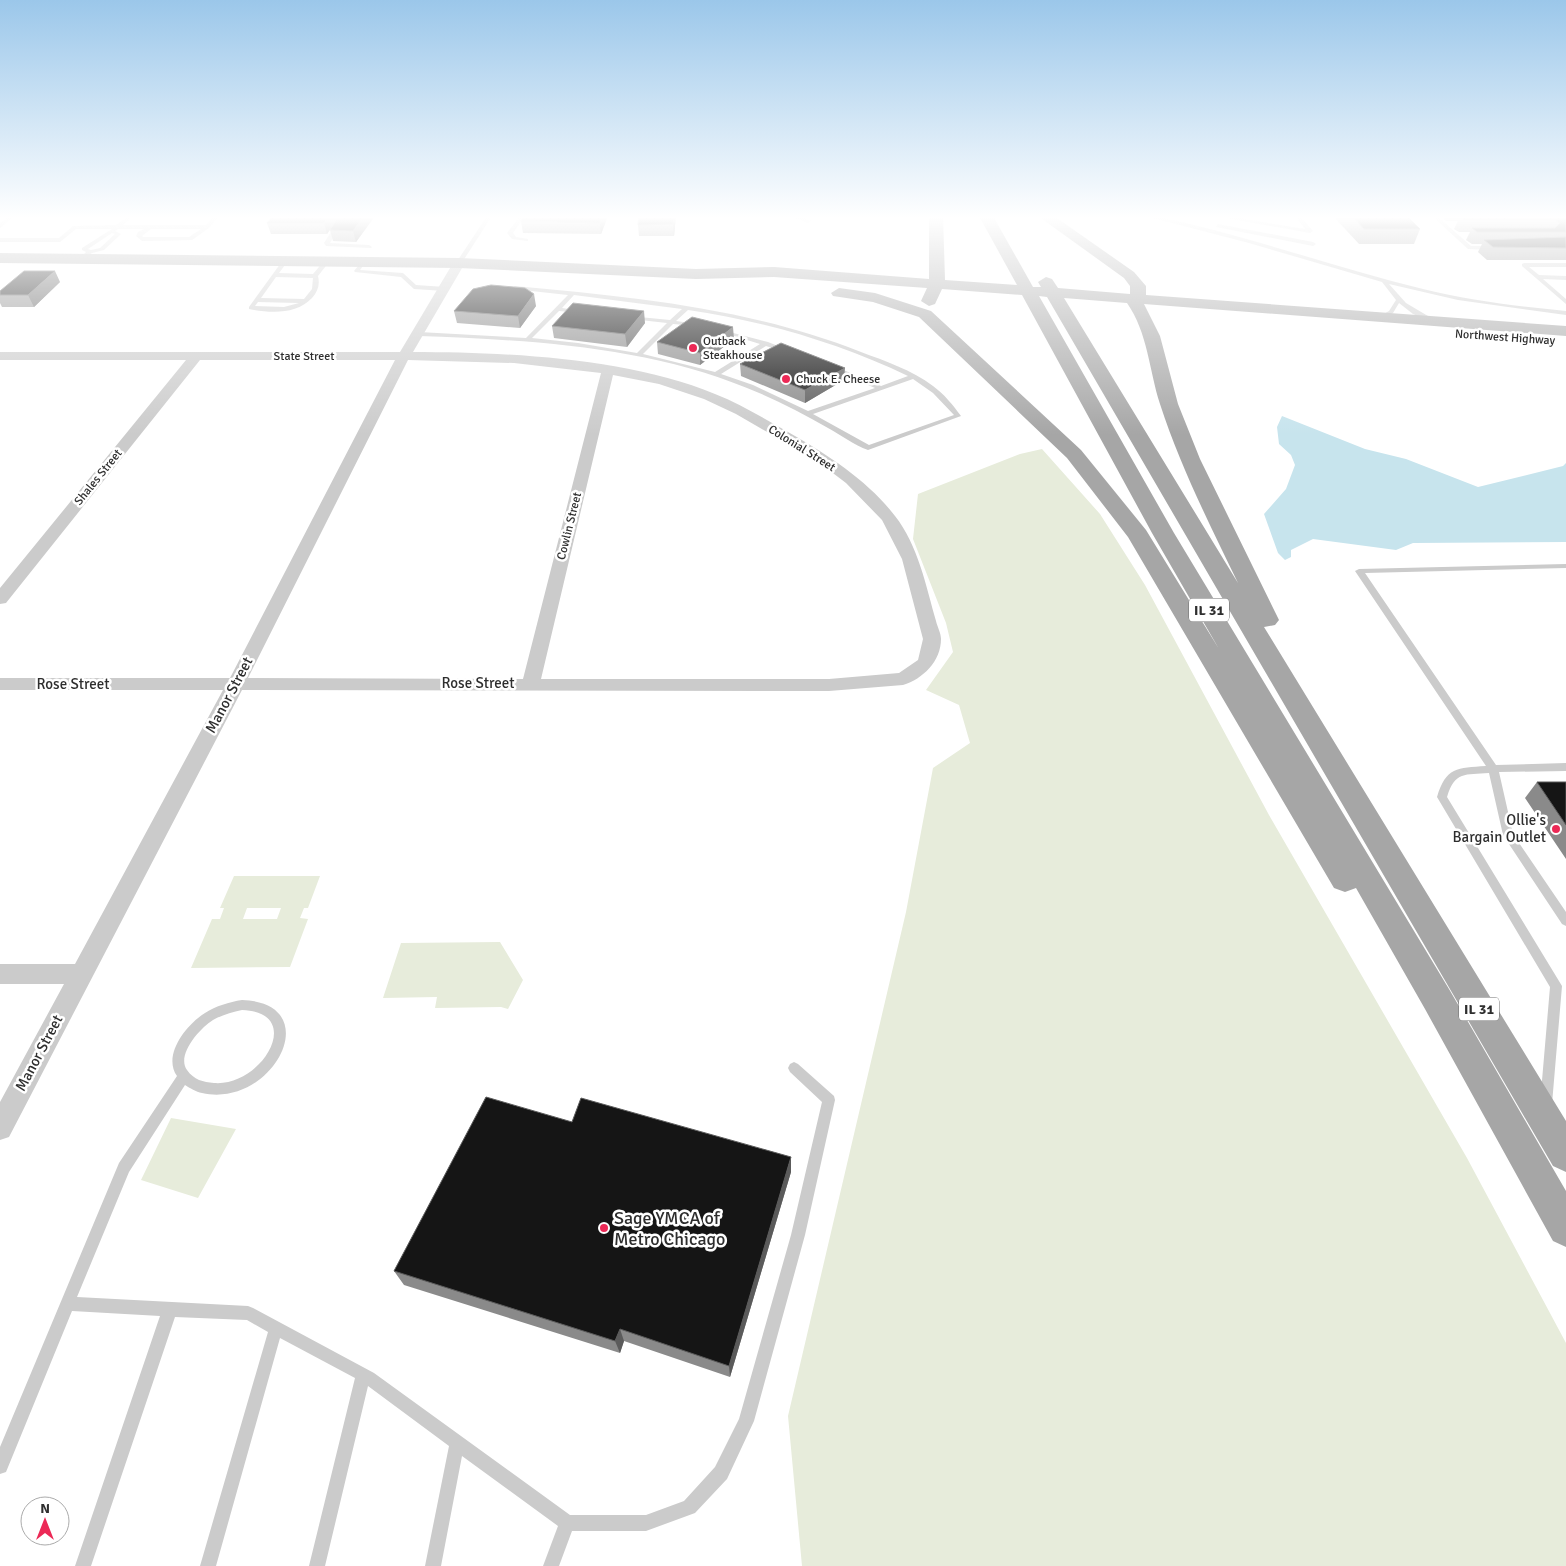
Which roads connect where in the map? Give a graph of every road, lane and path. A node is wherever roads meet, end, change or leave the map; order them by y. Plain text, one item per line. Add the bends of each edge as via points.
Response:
1 (265, 289) edge
2 (314, 289) edge
3 (444, 289) edge
4 (524, 289) edge
5 (807, 289) edge
6 (878, 289) edge
7 (932, 289) edge
8 (1027, 289) edge
9 (1050, 289) edge
10 (1139, 289) edge
11 (1168, 289) edge
12 (1390, 289) edge
13 (1414, 289) edge
14 (1552, 289) edge
15 (572, 294) junction
16 (932, 298) junction
17 (257, 300) junction
18 (304, 301) junction
19 (1398, 301) junction
20 (1566, 302) edge
21 (1139, 306) junction
22 (687, 307) junction
23 (558, 309) junction
24 (587, 312) edge
25 (1313, 313) junction
26 (1566, 313) edge
27 (625, 317) edge
28 (1380, 318) junction
29 (672, 322) junction
30 (1438, 322) junction
31 (700, 326) edge
32 (710, 327) edge
33 (1566, 331) edge
34 (419, 334) junction
35 (529, 338) junction
36 (1566, 341) edge
37 (766, 343) junction
38 (796, 354) edge
39 (638, 355) junction
40 (0, 356) edge
41 (196, 356) junction
42 (403, 357) junction
43 (823, 364) edge
44 (608, 370) junction
45 (715, 375) junction
46 (912, 378) junction
47 (881, 388) junction
48 (807, 414) junction
49 (1566, 566) edge
50 (0, 599) edge
51 (932, 639) joint
52 (531, 683) junction
53 (0, 684) edge
54 (236, 684) junction
55 (1566, 767) edge
56 (1493, 769) junction
57 (1391, 864) junction
58 (1566, 921) edge
59 (0, 974) edge
60 (80, 974) junction
61 (1437, 999) junction
62 (794, 1068) dead end
63 (183, 1077) junction
64 (1545, 1120) junction
65 (0, 1128) edge
66 (1566, 1154) edge
67 (1566, 1228) edge
68 (66, 1304) junction
69 (170, 1309) junction
70 (276, 1328) junction
71 (363, 1374) junction
72 (458, 1443) junction
73 (0, 1466) edge
74 (567, 1523) junction
75 (83, 1566) edge
76 (208, 1566) edge
77 (316, 1566) edge
78 (433, 1566) edge
79 (551, 1566) edge

1 - 17 lane
2 - 18 lane
3 - 34 street, Manor Street
4 - 15 lane
5 - 16 main road, Northwest Highway via 875,298
6 - 16 main road, Northwest Highway
7 - 16 main road
8 - 61 main road, IL 31 via 1163,533
9 - 57 main road, IL 31
10 - 21 main road
11 - 25 main road via 1185,295
12 - 19 lane
13 - 26 lane
14 - 20 lane
15 - 22 lane
15 - 23 lane
16 - 21 main road, Northwest Highway via 997,296
16 - 61 main road via 1074,454 1138,535 1373,927 1389,951
17 - 18 lane
17 - 18 lane via 251,308 283,309 298,307
19 - 28 lane via 1391,312
19 - 30 lane via 1418,315
21 - 25 main road, Northwest Highway
21 - 36 main road, Northwest Highway
21 - 57 main road via 1168,402 1202,484
22 - 29 lane
22 - 46 lane via 804,334 855,351
23 - 24 lane
23 - 35 lane
25 - 28 main road, Northwest Highway
27 - 29 lane
28 - 30 main road, Northwest Highway
29 - 31 lane
29 - 39 lane
30 - 33 main road, Northwest Highway
32 - 37 lane
34 - 35 lane
34 - 42 street, Manor Street
35 - 39 lane
37 - 38 lane
37 - 45 lane
39 - 45 lane
40 - 41 street, State Street
41 - 42 street, State Street
41 - 50 street, Shales Street
42 - 44 street, State Street via 514,359
42 - 54 street, Manor Street
43 - 47 lane
44 - 51 street, Colonial Street via 662,381 717,400 822,458 851,480 889,518 910,559
44 - 52 street, Cowlin Street
45 - 48 lane
46 - 47 lane
46 - 48 lane via 932,388 958,416 868,448
47 - 48 lane
49 - 56 lane via 1359,571
51 - 52 street, Rose Street via 926,663 903,680 829,685
52 - 54 street, Rose Street
53 - 54 street, Rose Street
54 - 60 street, Manor Street
55 - 56 lane
56 - 58 lane via 1508,835
56 - 64 lane via 1456,773 1447,780 1442,797 1556,986
57 - 64 main road, IL 31
59 - 60 street
60 - 65 street, Manor Street
61 - 67 main road, IL 31
62 - 74 lane via 829,1100 798,1235 746,1421 721,1473 689,1506 646,1523
63 - 63 lane via 180,1068 182,1047 206,1018 242,1005 267,1010 276,1018 280,1030 278,1045 271,1060 259,1073 224,1089 207,1090 193,1086
63 - 68 lane via 124,1168
64 - 66 main road, IL 31
68 - 69 lane
68 - 73 lane
69 - 70 lane via 248,1313
69 - 75 lane
70 - 71 lane
70 - 76 lane
71 - 72 lane
71 - 77 lane
72 - 74 lane
72 - 78 lane
74 - 79 lane

